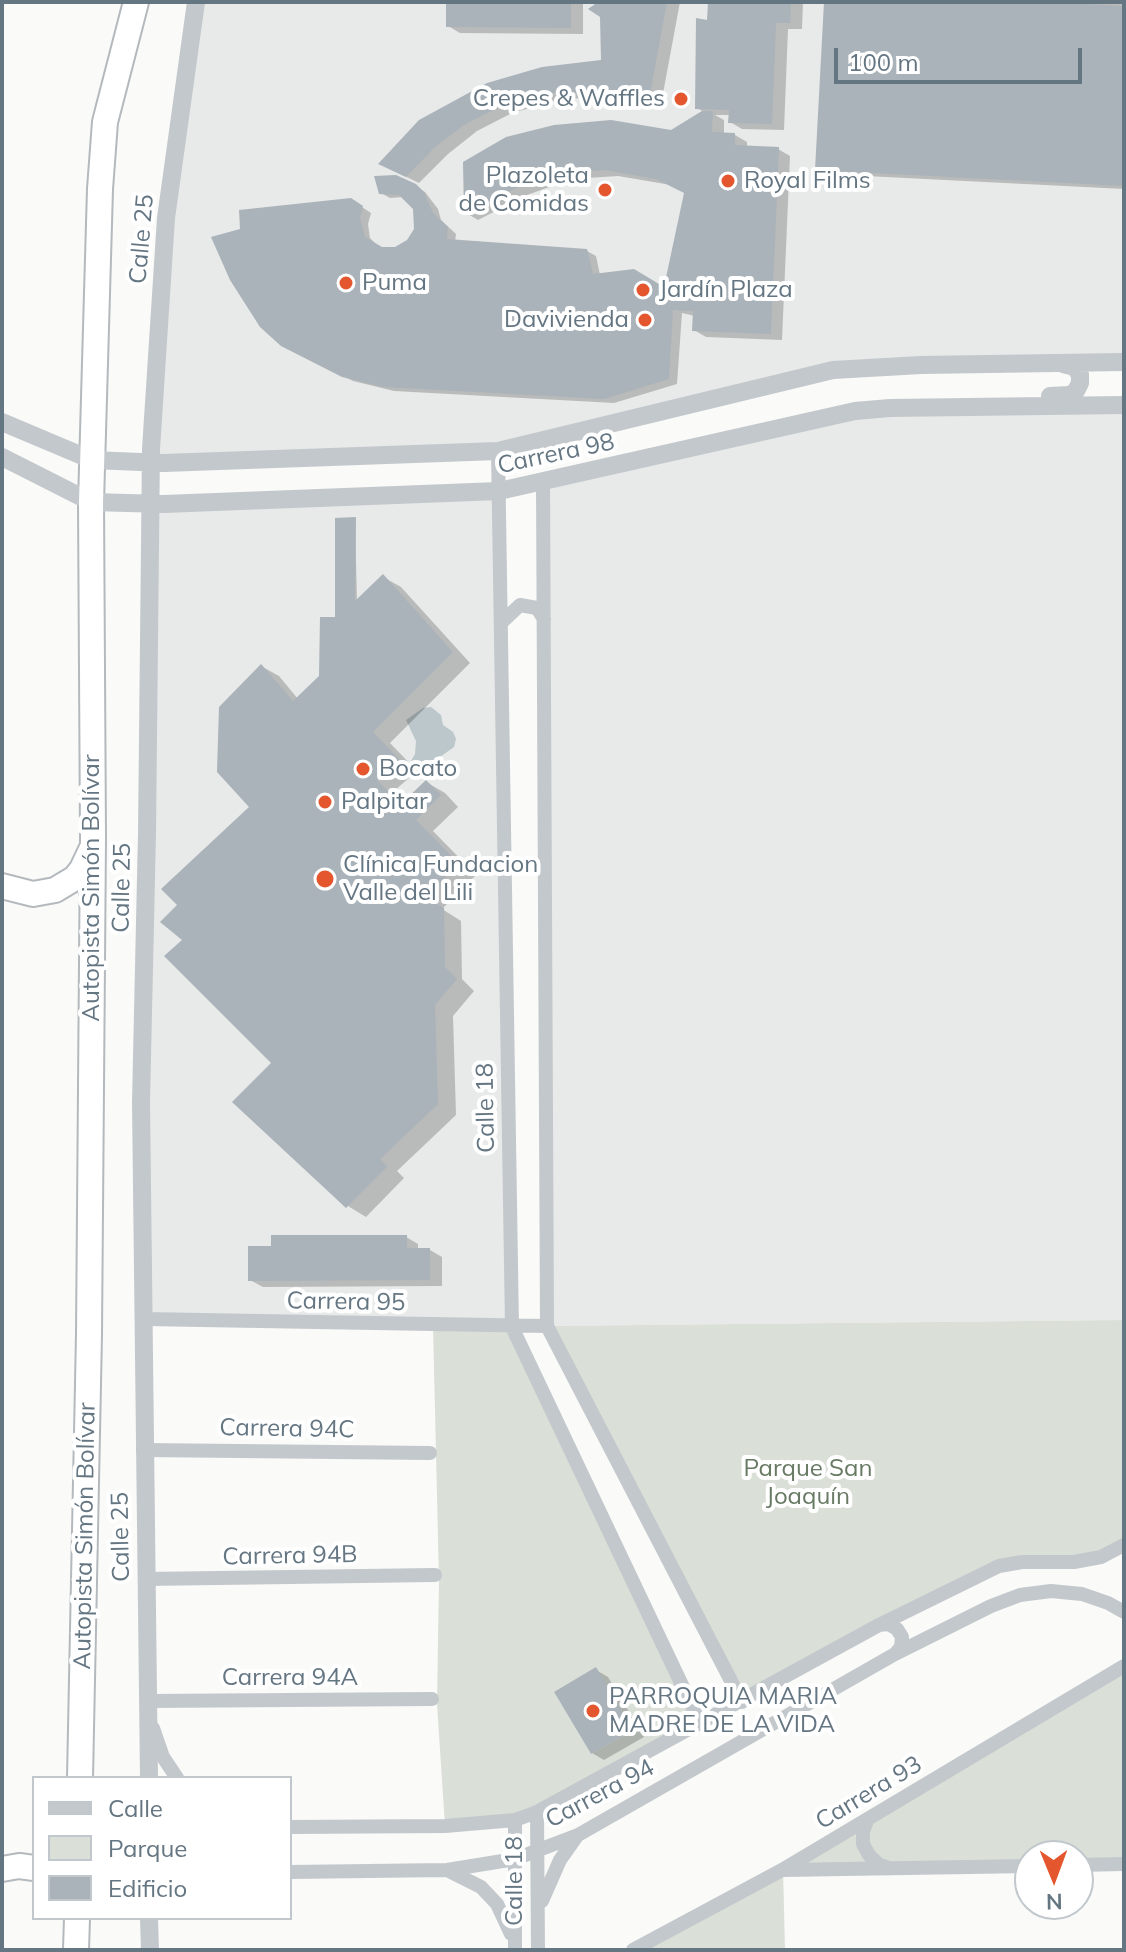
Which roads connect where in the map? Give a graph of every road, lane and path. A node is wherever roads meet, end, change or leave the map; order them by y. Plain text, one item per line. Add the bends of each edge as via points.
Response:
1 (136, 2) edge
2 (196, 2) edge
3 (1124, 362) edge
4 (1061, 363) junction
5 (1124, 405) edge
6 (1019, 406) junction
7 (2, 422) edge
8 (498, 451) junction
9 (2, 457) edge
10 (92, 460) junction
11 (151, 462) junction
12 (543, 483) junction
13 (499, 491) junction
14 (91, 502) junction
15 (151, 505) junction
16 (544, 619) junction
17 (501, 623) junction
18 (93, 838) junction
19 (2, 886) edge
20 (144, 1319) junction
21 (547, 1326) junction
22 (512, 1327) junction
23 (143, 1450) junction
24 (430, 1453) dead end
25 (1124, 1545) edge
26 (435, 1575) dead end
27 (145, 1579) junction
28 (1124, 1612) edge
29 (879, 1625) junction
30 (895, 1654) junction
31 (1124, 1666) edge
32 (432, 1699) dead end
33 (148, 1701) junction
34 (742, 1702) junction
35 (700, 1723) junction
36 (80, 1776) edge
37 (149, 1776) edge
38 (176, 1776) edge
39 (537, 1812) junction
40 (515, 1820) junction
41 (867, 1820) junction
42 (292, 1827) edge
43 (578, 1835) junction
44 (537, 1851) junction
45 (515, 1859) junction
46 (1124, 1864) edge
47 (1094, 1865) edge
48 (1014, 1866) edge
49 (32, 1868) edge
50 (889, 1868) junction
51 (2, 1869) edge
52 (447, 1870) junction
53 (782, 1870) junction
54 (292, 1872) edge
55 (538, 1917) junction
56 (76, 1920) edge
57 (515, 1949) edge
58 (76, 1950) edge
59 (538, 1950) edge
60 (633, 1950) edge

1 - 10 highway, Autopista Simón Bolívar via 105,122
2 - 11 street, Calle 25 via 166,218
3 - 4 street, Carrera 98
4 - 6 street via 1078,371 1076,391 1027,397
4 - 8 street, Carrera 98 via 833,370
5 - 6 street, Carrera 98
6 - 12 street, Carrera 98 via 855,411
7 - 10 street, Carrera 98
8 - 11 street, Carrera 98
8 - 13 street, Calle 18
9 - 14 street, Carrera 98
10 - 11 street, Carrera 98
10 - 14 highway, Autopista Simón Bolívar
11 - 15 street, Calle 25
12 - 13 street, Carrera 98
12 - 16 street
13 - 15 street, Carrera 98
13 - 17 street, Calle 18
14 - 15 street, Carrera 98
14 - 18 highway, Autopista Simón Bolívar
15 - 20 street, Calle 25 via 141,1102
16 - 17 street via 537,608 520,605
16 - 21 street
17 - 22 street, Calle 18
18 - 19 highway via 88,860 65,885 33,894
18 - 36 highway, Autopista Simón Bolívar
20 - 22 street, Carrera 95
20 - 23 street, Calle 25
21 - 22 street, Carrera 95
21 - 34 street
22 - 35 street, Calle 18
23 - 24 street, Carrera 94C
23 - 27 street, Calle 25
25 - 29 street, Carrera 94 via 1074,1562 999,1566
26 - 27 street, Carrera 94B
27 - 33 street, Calle 25
28 - 30 street, Carrera 94 via 1082,1594 1020,1595
29 - 30 street via 888,1624 902,1637
29 - 34 street, Carrera 94
30 - 43 street, Carrera 94
31 - 41 street, Carrera 93
32 - 33 street, Carrera 94A
33 - 37 street, Calle 25
33 - 38 street via 156,1741
34 - 35 street, Carrera 94
35 - 39 street, Carrera 94
39 - 40 street, Carrera 94
39 - 44 street, Calle 18
40 - 42 street, Carrera 94
40 - 45 street, Calle 18
41 - 50 street via 863,1844 878,1864
41 - 53 street, Carrera 93
43 - 44 street, Carrera 94
43 - 55 street via 553,1874
44 - 45 street, Carrera 94
44 - 55 street, Calle 18
45 - 52 street, Carrera 94
45 - 57 street, Calle 18
46 - 47 street
48 - 50 street
49 - 51 highway
50 - 53 street
52 - 54 street, Carrera 94
52 - 57 street via 481,1887 497,1904
53 - 60 street, Carrera 93
55 - 59 street, Calle 18
56 - 58 highway

